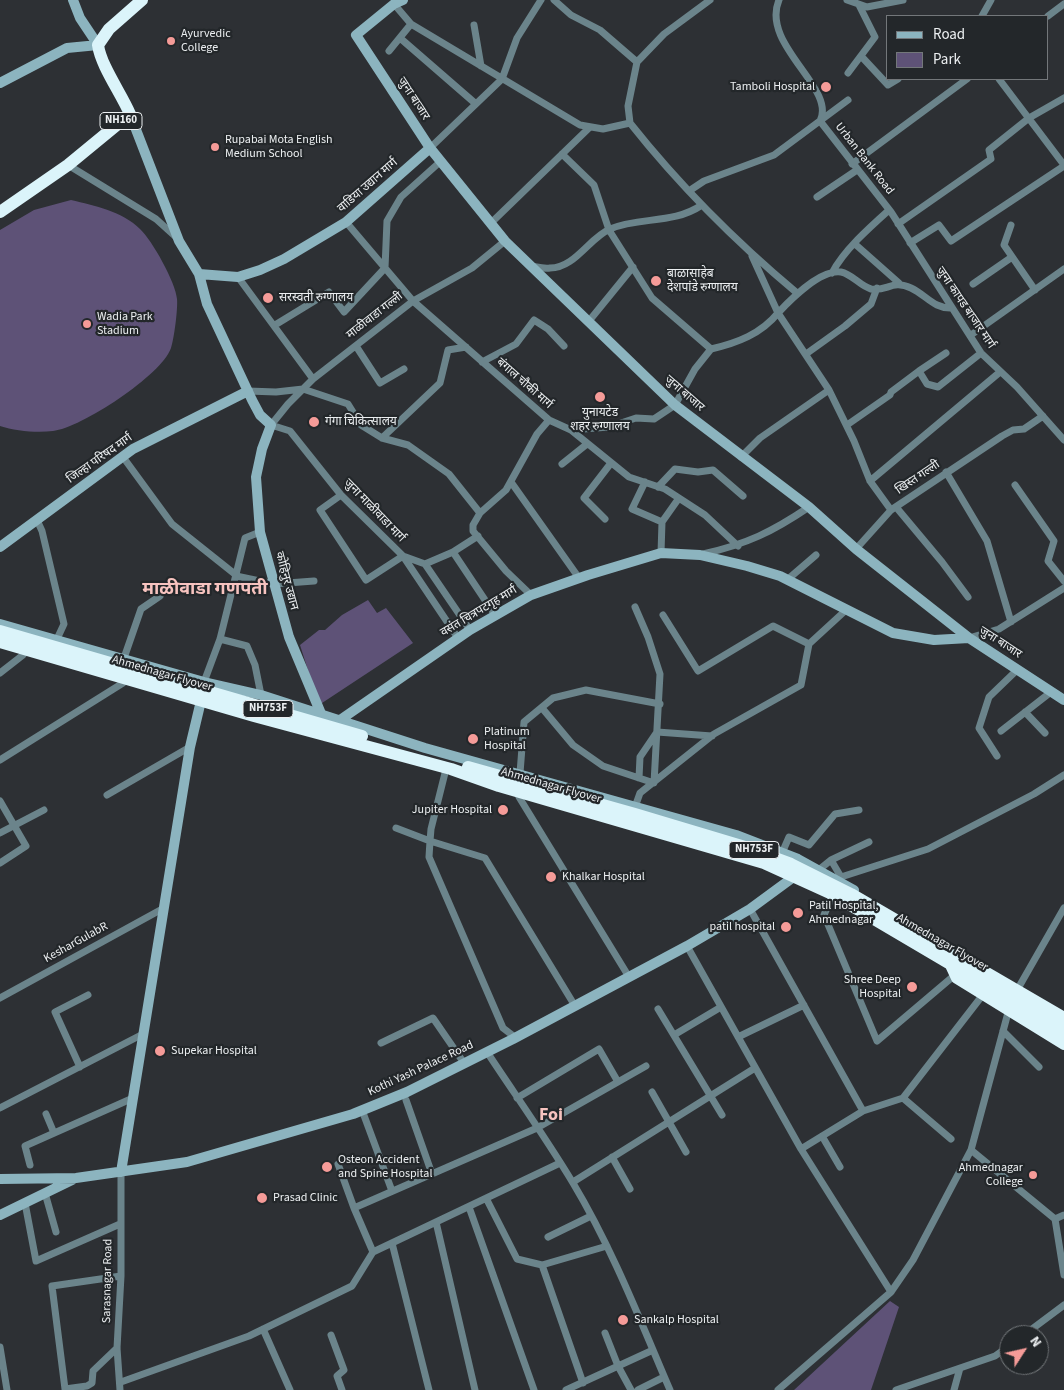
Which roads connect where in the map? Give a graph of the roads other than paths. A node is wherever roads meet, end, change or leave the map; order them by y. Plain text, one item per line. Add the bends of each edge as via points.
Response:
1 (73, 0) edge
2 (142, 0) edge
3 (541, 0) edge
4 (554, 0) edge
5 (710, 0) edge
6 (779, 0) edge
7 (847, 0) edge
8 (903, 0) edge
9 (991, 0) edge
10 (396, 1) edge
11 (1064, 4) edge
12 (859, 5) junction
13 (983, 15) edge
14 (1049, 15) edge
15 (412, 24) junction
16 (474, 25) dead end
17 (400, 38) junction
18 (98, 45) junction
19 (389, 51) dead end
20 (861, 56) junction
21 (637, 62) junction
22 (481, 66) junction
23 (848, 73) dead end
24 (502, 79) junction
25 (896, 80) edge
26 (967, 80) edge
27 (1000, 80) edge
28 (0, 83) edge
29 (1064, 98) edge
30 (848, 100) dead end
31 (476, 104) junction
32 (130, 114) junction
33 (1029, 118) junction
34 (820, 120) junction
35 (630, 123) junction
36 (590, 126) junction
37 (430, 148) junction
38 (562, 154) junction
39 (441, 161) junction
40 (852, 164) junction
41 (68, 165) junction
42 (1064, 165) edge
43 (857, 170) junction
44 (689, 191) junction
45 (817, 197) dead end
46 (702, 205) junction
47 (167, 210) junction
48 (889, 210) junction
49 (0, 212) edge
50 (156, 219) junction
51 (346, 222) junction
52 (491, 224) junction
53 (898, 224) junction
54 (1011, 225) dead end
55 (609, 230) junction
56 (179, 241) junction
57 (505, 241) junction
58 (910, 243) junction
59 (855, 244) junction
60 (750, 254) junction
61 (1012, 257) junction
62 (531, 266) junction
63 (633, 267) junction
64 (385, 268) junction
65 (1064, 270) edge
66 (832, 273) junction
67 (199, 274) junction
68 (238, 276) junction
69 (898, 283) junction
70 (973, 284) dead end
71 (877, 288) junction
72 (1035, 290) junction
73 (797, 293) junction
74 (413, 302) junction
75 (952, 308) junction
76 (778, 313) junction
77 (589, 321) junction
78 (275, 325) junction
79 (971, 335) junction
80 (356, 346) junction
81 (564, 346) dead end
82 (466, 347) junction
83 (711, 349) junction
84 (946, 353) dead end
85 (981, 353) junction
86 (806, 354) junction
87 (482, 362) junction
88 (404, 369) dead end
89 (919, 371) junction
90 (1000, 372) junction
91 (313, 379) junction
92 (303, 389) junction
93 (829, 390) junction
94 (248, 391) junction
95 (675, 405) junction
96 (1043, 416) junction
97 (549, 420) junction
98 (271, 425) junction
99 (847, 425) junction
100 (571, 430) junction
101 (382, 438) junction
102 (1064, 440) edge
103 (587, 444) junction
104 (123, 457) junction
105 (741, 457) junction
106 (610, 463) junction
107 (562, 464) dead end
108 (946, 472) junction
109 (870, 481) junction
110 (511, 482) junction
111 (645, 482) junction
112 (1015, 485) dead end
113 (658, 487) junction
114 (341, 495) junction
115 (743, 496) dead end
116 (679, 498) junction
117 (809, 507) junction
118 (894, 509) junction
119 (480, 513) junction
120 (605, 519) dead end
121 (37, 520) junction
122 (662, 522) junction
123 (260, 532) junction
124 (478, 536) junction
125 (738, 546) junction
126 (0, 547) edge
127 (856, 549) junction
128 (453, 552) junction
129 (661, 553) junction
130 (700, 555) junction
131 (403, 556) junction
132 (816, 556) dead end
133 (425, 564) junction
134 (236, 576) junction
135 (579, 578) junction
136 (787, 580) junction
137 (314, 581) dead end
138 (1064, 581) edge
139 (274, 584) junction
140 (1064, 588) edge
141 (530, 595) junction
142 (160, 596) dead end
143 (968, 597) dead end
144 (635, 608) dead end
145 (846, 610) junction
146 (495, 615) junction
147 (663, 615) dead end
148 (1010, 622) junction
149 (0, 624) edge
150 (0, 630) edge
151 (470, 630) junction
152 (458, 638) junction
153 (969, 638) junction
154 (220, 639) junction
155 (57, 640) junction
156 (0, 642) edge
157 (809, 644) junction
158 (0, 648) edge
159 (23, 655) junction
160 (124, 658) junction
161 (1018, 670) junction
162 (0, 673) edge
163 (204, 682) junction
164 (123, 683) junction
165 (1051, 692) junction
166 (261, 696) junction
167 (1064, 700) edge
168 (660, 704) junction
169 (200, 705) junction
170 (542, 708) junction
171 (1025, 712) junction
172 (322, 716) junction
173 (340, 720) junction
174 (1001, 730) dead end
175 (657, 732) junction
176 (1045, 733) dead end
177 (712, 736) junction
178 (316, 738) junction
179 (333, 743) junction
180 (190, 747) junction
181 (997, 756) dead end
182 (0, 760) edge
183 (446, 773) junction
184 (520, 773) junction
185 (1064, 775) edge
186 (639, 778) junction
187 (654, 783) junction
188 (107, 795) dead end
189 (519, 797) junction
190 (0, 801) edge
191 (635, 807) junction
192 (44, 810) dead end
193 (859, 810) dead end
194 (14, 824) junction
195 (396, 828) dead end
196 (0, 833) edge
197 (430, 841) junction
198 (869, 842) dead end
199 (782, 853) junction
200 (831, 860) junction
201 (0, 863) edge
202 (809, 864) junction
203 (819, 869) junction
204 (840, 879) junction
205 (796, 882) junction
206 (830, 897) junction
207 (164, 908) junction
208 (1064, 908) edge
209 (750, 909) junction
210 (686, 946) junction
211 (953, 958) junction
212 (956, 974) junction
213 (629, 977) junction
214 (1019, 986) junction
215 (985, 992) junction
216 (88, 995) dead end
217 (0, 998) edge
218 (804, 1005) junction
219 (575, 1006) junction
220 (721, 1007) junction
221 (1010, 1007) junction
222 (658, 1009) dead end
223 (1064, 1011) edge
224 (1064, 1018) edge
225 (1004, 1031) junction
226 (1064, 1031) edge
227 (143, 1034) junction
228 (674, 1035) junction
229 (738, 1037) junction
230 (516, 1038) junction
231 (1064, 1040) edge
232 (381, 1043) dead end
233 (1064, 1044) edge
234 (487, 1052) junction
235 (464, 1063) junction
236 (646, 1066) dead end
237 (80, 1067) junction
238 (1038, 1067) dead end
239 (755, 1068) junction
240 (618, 1082) junction
241 (652, 1092) dead end
242 (711, 1096) junction
243 (133, 1098) junction
244 (517, 1098) junction
245 (903, 1098) junction
246 (406, 1100) dead end
247 (0, 1108) edge
248 (362, 1110) junction
249 (863, 1111) junction
250 (46, 1114) dead end
251 (722, 1115) dead end
252 (669, 1122) junction
253 (537, 1128) junction
254 (54, 1133) junction
255 (822, 1136) junction
256 (951, 1139) dead end
257 (801, 1149) junction
258 (971, 1150) junction
259 (686, 1152) dead end
260 (612, 1158) junction
261 (560, 1163) junction
262 (338, 1164) dead end
263 (30, 1165) dead end
264 (840, 1167) dead end
265 (120, 1172) junction
266 (432, 1174) junction
267 (76, 1178) junction
268 (0, 1179) edge
269 (573, 1182) junction
270 (630, 1189) dead end
271 (392, 1191) junction
272 (46, 1193) junction
273 (486, 1198) junction
274 (25, 1203) junction
275 (468, 1207) junction
276 (354, 1208) junction
277 (0, 1215) edge
278 (1064, 1215) edge
279 (591, 1216) junction
280 (1055, 1219) junction
281 (436, 1222) junction
282 (120, 1224) junction
283 (56, 1232) dead end
284 (548, 1237) dead end
285 (392, 1243) junction
286 (607, 1246) junction
287 (373, 1252) junction
288 (542, 1265) junction
289 (1064, 1275) edge
290 (120, 1276) junction
291 (892, 1292) junction
292 (1064, 1305) edge
293 (1037, 1325) edge
294 (263, 1329) junction
295 (605, 1333) dead end
296 (331, 1335) dead end
297 (0, 1346) edge
298 (117, 1348) junction
299 (653, 1350) junction
300 (999, 1354) edge
301 (618, 1366) junction
302 (960, 1368) junction
303 (664, 1377) junction
304 (582, 1383) junction
305 (120, 1386) edge
306 (7, 1390) edge
307 (290, 1390) edge
308 (342, 1390) edge
309 (428, 1390) edge
310 (475, 1390) edge
311 (534, 1390) edge
312 (566, 1390) edge
313 (631, 1390) edge
314 (638, 1390) edge
315 (670, 1390) edge
316 (778, 1390) edge
317 (896, 1390) edge
318 (954, 1390) edge

1 - 18 street via 80,18
2 - 18 highway via 109,29
3 - 24 street via 518,38
4 - 21 street via 571,15 600,30
5 - 21 street via 664,34
6 - 34 street, Urban Bank Road via 775,8 778,30 821,99 824,113
7 - 12 street
8 - 12 street via 867,7
9 - 13 street
10 - 15 street
10 - 37 street, जुना बाजार via 356,35
11 - 14 street
12 - 20 street via 875,37
15 - 17 street
15 - 22 street
16 - 22 street
17 - 19 street
17 - 31 street
18 - 28 street via 67,48
18 - 32 highway, NH160 via 100,57
20 - 23 street
20 - 25 street via 888,85
21 - 35 street via 628,106
22 - 24 street
24 - 31 street, वाडिया उद्यान मार्ग
24 - 36 street via 580,125
26 - 40 street
27 - 33 street
29 - 33 street
30 - 34 street
31 - 37 street, वाडिया उद्यान मार्ग
32 - 41 highway, NH160
32 - 47 street
33 - 42 street
33 - 53 street via 989,150 991,158
34 - 40 street, Urban Bank Road
34 - 44 street via 774,155 704,181
35 - 36 street via 603,129
35 - 44 street
36 - 38 street
37 - 39 street, जुना बाजार
37 - 51 street, वाडिया उद्यान मार्ग
38 - 52 street
38 - 55 street via 594,185
39 - 52 street, जुना बाजार
39 - 64 street via 401,197 387,221
40 - 43 street, Urban Bank Road
41 - 49 highway, NH160
41 - 50 street
42 - 58 street via 951,242 939,225
43 - 45 street
43 - 48 street, Urban Bank Road
44 - 46 street
46 - 55 street via 671,219 628,224
46 - 60 street
47 - 50 street
47 - 56 street
48 - 53 street, Urban Bank Road
48 - 59 street
50 - 56 street
51 - 64 street, बंगाल चौकी मार्ग
51 - 68 street, वाडिया उद्यान मार्ग via 284,259
52 - 57 street, जुना बाजार
53 - 58 street, जुना कापड बाजार मार्ग
54 - 61 street via 1004,245
55 - 62 street via 566,264 551,268
55 - 63 street
56 - 67 street
57 - 62 street, जुना बाजार
57 - 74 street, माळीवाडा गल्ली via 472,268
58 - 75 street, जुना कापड बाजार मार्ग
59 - 66 street
59 - 69 street
60 - 73 street
60 - 76 street
61 - 70 street
61 - 72 street
62 - 77 street, जुना बाजार
63 - 77 street
63 - 83 street via 652,298
64 - 74 street, बंगाल चौकी मार्ग
64 - 78 street via 344,312 329,292
65 - 72 street
66 - 71 street via 840,272 870,289
66 - 73 street
67 - 68 street, वाडिया उद्यान मार्ग
67 - 94 street via 207,304
68 - 78 street
69 - 71 street
69 - 75 street via 913,289 933,304
71 - 86 street via 871,304
72 - 79 street
73 - 76 street
74 - 80 street, माळीवाडा गल्ली
74 - 82 street, बंगाल चौकी मार्ग
75 - 79 street, जुना कापड बाजार मार्ग
76 - 83 street via 758,332
76 - 86 street
77 - 95 street, जुना बाजार
78 - 91 street
79 - 85 street, जुना कापड बाजार मार्ग
80 - 88 street via 380,383
80 - 91 street, माळीवाडा गल्ली
81 - 87 street via 534,320 516,344
82 - 87 street, बंगाल चौकी मार्ग
82 - 101 street via 448,350 440,383
83 - 95 street via 694,369
84 - 89 street
85 - 89 street via 938,387 927,384
85 - 90 street, जुना कापड बाजार मार्ग
86 - 93 street
87 - 97 street, बंगाल चौकी मार्ग
89 - 99 street
90 - 96 street, जुना कापड बाजार मार्ग
90 - 109 street
91 - 92 street, माळीवाडा गल्ली
92 - 94 street
92 - 98 street, माळीवाडा गल्ली
92 - 101 street via 348,404 361,425
93 - 99 street
93 - 105 street via 760,438
94 - 98 street via 260,415
94 - 104 street, जिल्हा परिषद मार्ग
95 - 100 street via 654,419 636,418 609,427
95 - 105 street, जुना बाजार
96 - 102 street, जुना कापड बाजार मार्ग
96 - 108 street, खिस्त गल्ली via 1002,436
97 - 100 street, बंगाल चौकी मार्ग
97 - 110 street via 537,434
98 - 114 street, जुना माळीवाडा मार्ग via 290,431
98 - 123 street, कोहिनुर उद्यान via 256,477
99 - 109 street
100 - 103 street, बंगाल चौकी मार्ग
101 - 119 street via 408,445 448,474
103 - 106 street, बंगाल चौकी मार्ग
103 - 107 street
104 - 121 street, जिल्हा परिषद मार्ग
104 - 134 street via 172,524
105 - 117 street, जुना बाजार
106 - 111 street, बंगाल चौकी मार्ग
106 - 120 street via 584,498
108 - 118 street, खिस्त गल्ली
108 - 148 street via 987,542
109 - 118 street
110 - 119 street
110 - 135 street
111 - 113 street, बंगाल चौकी मार्ग
111 - 122 street via 632,510
112 - 138 street via 1054,541 1048,561
113 - 115 street via 675,469 713,470
113 - 116 street, बंगाल चौकी मार्ग
114 - 131 street, जुना माळीवाडा मार्ग
114 - 131 street via 320,510 366,580
116 - 122 street
116 - 125 street, बंगाल चौकी मार्ग via 705,515
117 - 125 street via 780,526
117 - 127 street, जुना बाजार
118 - 127 street, खिस्त गल्ली
118 - 143 street via 942,562
119 - 124 street via 473,525
121 - 126 street, जिल्हा परिषद मार्ग
121 - 155 street via 64,624
122 - 129 street
123 - 134 street via 246,538
123 - 139 street, कोहिनुर उद्यान
124 - 128 street
124 - 141 street
125 - 130 street
127 - 153 street, जुना बाजार
128 - 133 street
128 - 146 street
129 - 130 street, वसंत चित्रपटगृह मार्ग
129 - 135 street, वसंत चित्रपटगृह मार्ग
130 - 136 street, वसंत चित्रपटगृह मार्ग
131 - 133 street, जुना माळीवाडा मार्ग
131 - 152 street
132 - 136 street
133 - 151 street
134 - 139 street
134 - 154 street
135 - 141 street, वसंत चित्रपटगृह मार्ग
136 - 145 street, वसंत चित्रपटगृह मार्ग
137 - 139 street
139 - 172 street, कोहिनुर उद्यान via 289,637
140 - 148 street
141 - 146 street, वसंत चित्रपटगृह मार्ग
142 - 160 street via 141,609
144 - 168 street via 660,674
145 - 153 street, वसंत चित्रपटगृह मार्ग via 893,633 934,640
145 - 157 street
146 - 151 street, वसंत चित्रपटगृह मार्ग
147 - 157 street via 698,671 773,626
148 - 153 street via 999,629
149 - 155 street
150 - 211 highway, Ahmednagar Flyover / NH753F via 745,847 820,877
151 - 152 street, वसंत चित्रपटगृह मार्ग
152 - 173 street, वसंत चित्रपटगृह मार्ग
153 - 161 street, जुना बाजार
154 - 163 street
154 - 166 street via 247,646 255,665
155 - 160 street
156 - 211 highway, Ahmednagar Flyover / NH753F via 451,769 499,786 764,862
157 - 177 street via 800,685
158 - 159 street
159 - 162 street
159 - 164 street
160 - 163 street
161 - 165 street, जुना बाजार
161 - 181 street via 990,696 979,728
163 - 166 street
164 - 169 street
164 - 182 street
165 - 167 street, जुना बाजार
165 - 171 street
166 - 172 street
168 - 170 street via 586,690 553,698
168 - 175 street
169 - 178 street
169 - 180 street
170 - 184 street via 524,722
170 - 186 street via 573,745 603,766
171 - 174 street
171 - 176 street
172 - 173 street
172 - 178 street
173 - 179 street
173 - 184 street via 425,748
175 - 177 street
175 - 186 street via 640,757
175 - 187 street
177 - 187 street
178 - 179 street
179 - 183 street
180 - 188 street
180 - 207 street
183 - 189 street
183 - 197 street via 430,829
184 - 191 street
185 - 204 street via 928,849
186 - 187 street
187 - 191 street via 640,793
189 - 205 street via 733,857
189 - 213 street
190 - 194 street
191 - 199 street
192 - 194 street
193 - 199 street via 835,814 809,845 790,837
194 - 196 street
194 - 201 street via 26,846
195 - 197 street
197 - 219 street via 485,858
197 - 230 street via 429,857 502,1028
198 - 200 street
199 - 202 street
200 - 203 street
200 - 204 street
202 - 203 street
202 - 205 street, Kothi Yash Palace Road
203 - 204 street
203 - 205 street
204 - 206 street
204 - 214 street
205 - 206 street
205 - 209 street, Kothi Yash Palace Road
206 - 212 street
206 - 212 street via 824,915 877,1041
207 - 217 street, KesharGulabR
207 - 227 street
208 - 214 street
209 - 210 street, Kothi Yash Palace Road
209 - 218 street
210 - 213 street, Kothi Yash Palace Road
210 - 220 street
211 - 223 highway via 969,954
211 - 224 highway, Ahmednagar Flyover / NH753F
211 - 226 highway, Ahmednagar Flyover
211 - 233 highway via 957,978
212 - 215 street
213 - 219 street, Kothi Yash Palace Road
214 - 221 street
214 - 223 street
215 - 221 street
215 - 245 street
216 - 237 street via 54,1012
218 - 229 street
218 - 249 street
219 - 230 street, Kothi Yash Palace Road
220 - 228 street
220 - 229 street
221 - 225 street
221 - 231 street
222 - 228 street
225 - 238 street
225 - 258 street
227 - 237 street
227 - 243 street
228 - 242 street
229 - 239 street
230 - 234 street, Kothi Yash Palace Road
232 - 235 street via 433,1018
234 - 235 street, Kothi Yash Palace Road
234 - 244 street
235 - 248 street, Kothi Yash Palace Road
236 - 240 street
237 - 247 street
239 - 242 street
239 - 257 street
240 - 244 street via 599,1049
240 - 253 street
241 - 252 street
242 - 251 street
242 - 252 street
243 - 254 street
243 - 265 street
244 - 253 street
245 - 249 street
245 - 256 street
246 - 266 street
248 - 265 street, Kothi Yash Palace Road via 186,1162
248 - 271 street
249 - 255 street
250 - 254 street
252 - 259 street
252 - 260 street
253 - 261 street
253 - 266 street
254 - 263 street via 25,1146
255 - 257 street
255 - 264 street
257 - 291 street
258 - 280 street
258 - 291 street via 914,1260
260 - 269 street
260 - 270 street
261 - 269 street
261 - 273 street
262 - 276 street
265 - 267 street, Kothi Yash Palace Road
265 - 282 street, Sarasnagar Road
266 - 271 street
267 - 268 street, Kothi Yash Palace Road
267 - 272 street
269 - 279 street
271 - 276 street
272 - 274 street
272 - 283 street
273 - 275 street
273 - 288 street via 517,1259
274 - 277 street
274 - 282 street via 36,1261
275 - 281 street
275 - 311 street
276 - 287 street
278 - 280 street
279 - 284 street
279 - 286 street
280 - 289 street
281 - 285 street
281 - 310 street
282 - 290 street, Sarasnagar Road
285 - 287 street
285 - 309 street
286 - 288 street
286 - 299 street
287 - 294 street via 352,1286
288 - 304 street
290 - 298 street, Sarasnagar Road
290 - 298 street via 52,1286 65,1388 92,1383 93,1371
291 - 316 street
292 - 293 street
294 - 305 street
294 - 307 street
295 - 301 street
296 - 308 street via 344,1370 337,1376
297 - 306 street
298 - 305 street, Sarasnagar Road
299 - 301 street
299 - 303 street
300 - 302 street
301 - 304 street
301 - 313 street
302 - 317 street
302 - 318 street
303 - 314 street
303 - 315 street
304 - 312 street

